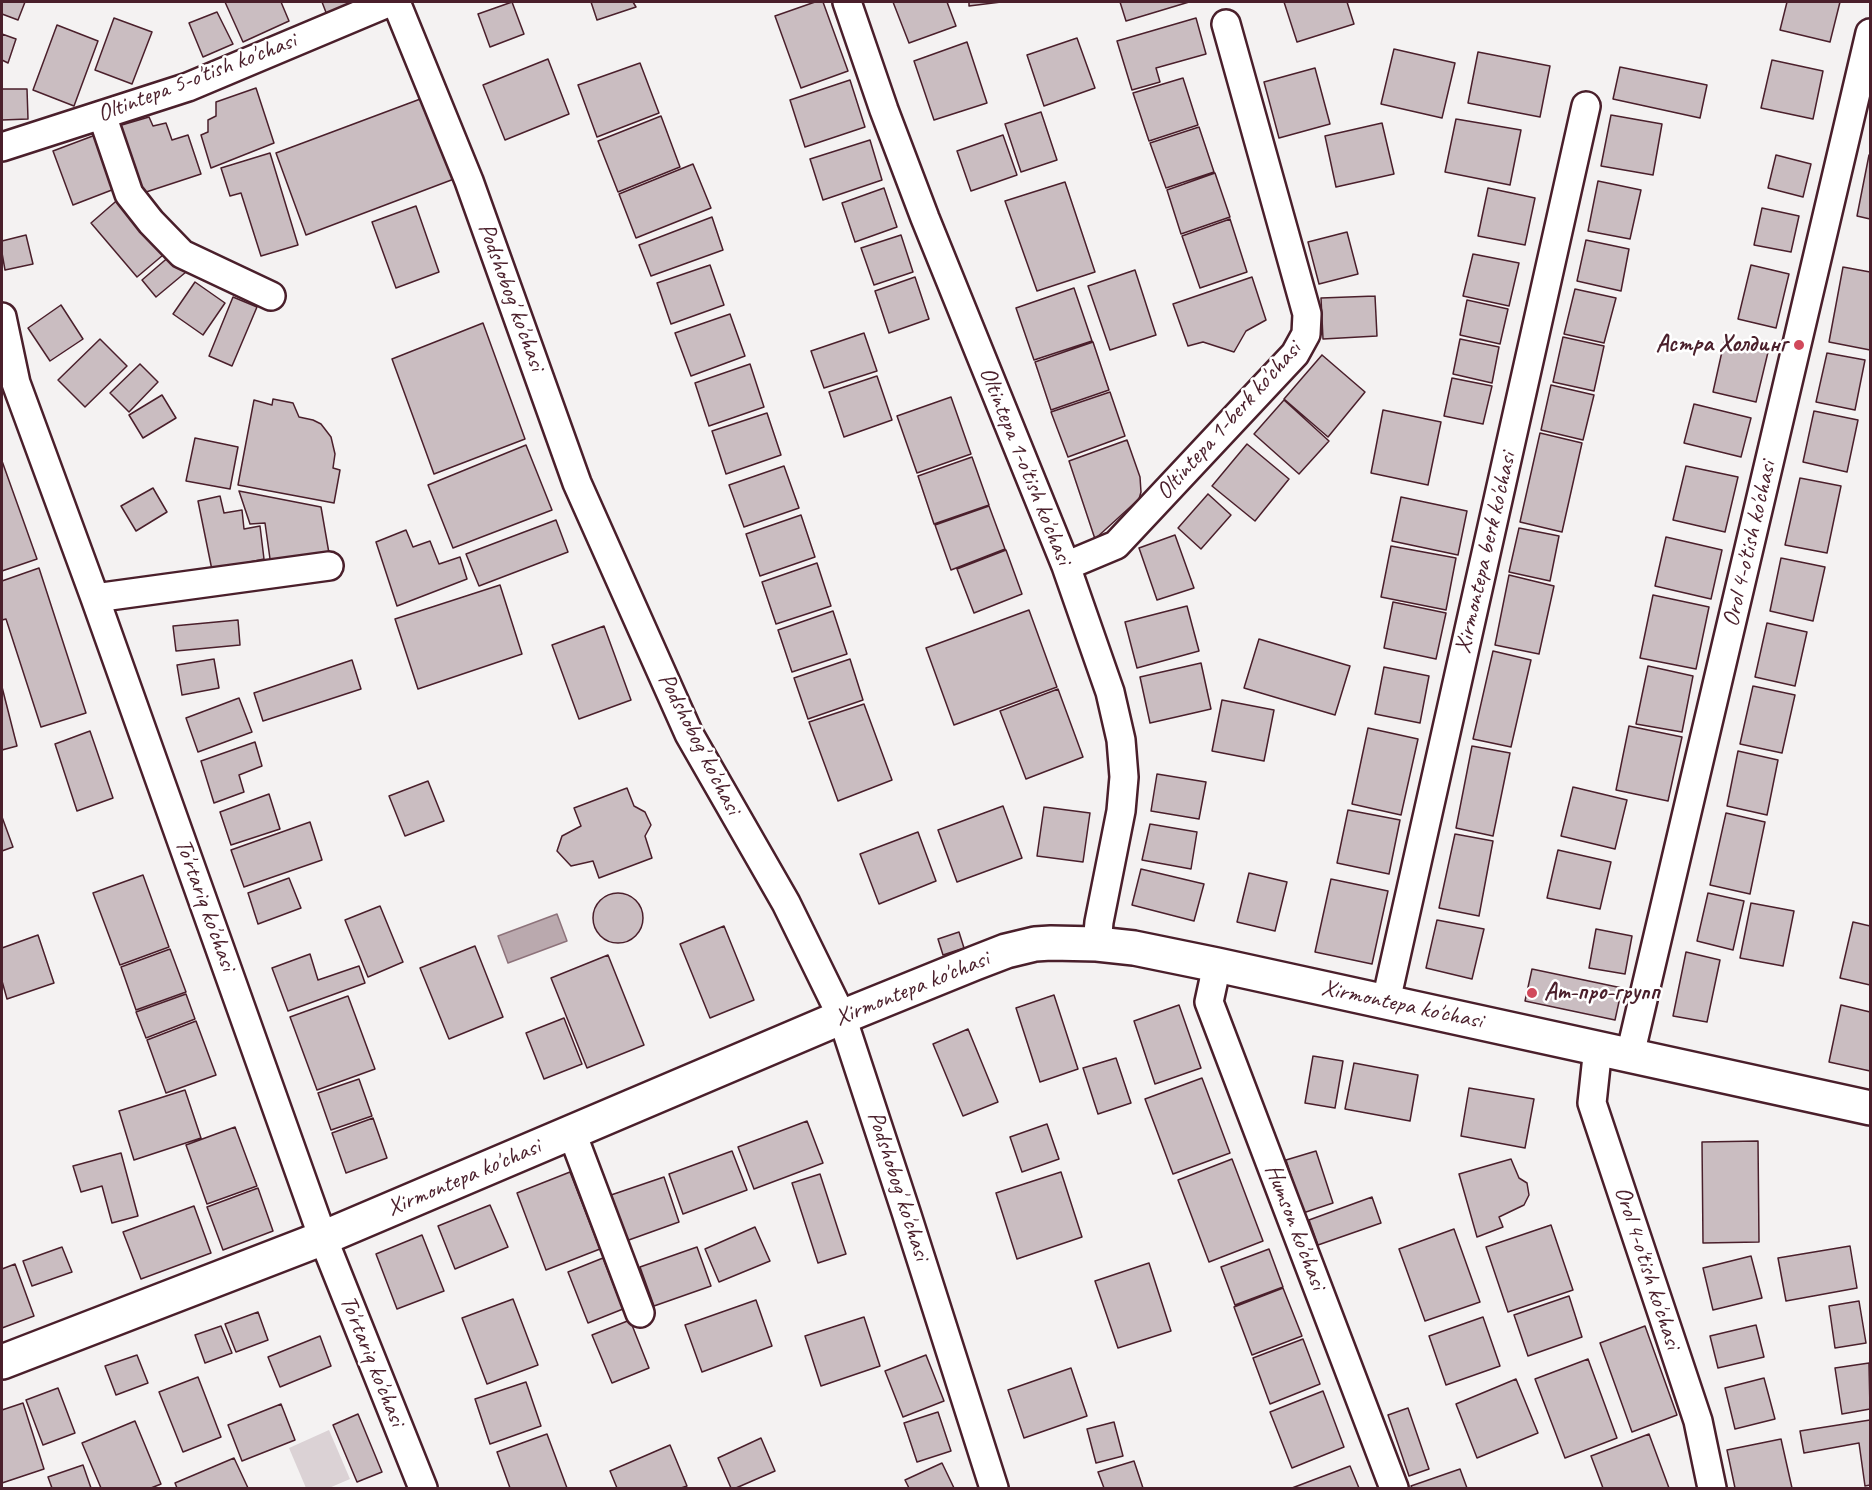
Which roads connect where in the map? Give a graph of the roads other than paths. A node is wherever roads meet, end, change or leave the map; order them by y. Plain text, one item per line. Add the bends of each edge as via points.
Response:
1 (390, 2) edge
2 (396, 2) edge
3 (847, 2) edge
4 (1226, 24) dead end
5 (1870, 33) edge
6 (1586, 106) dead end
7 (102, 115) junction
8 (2, 147) edge
9 (272, 296) dead end
10 (2, 317) edge
11 (329, 566) dead end
12 (1066, 566) junction
13 (95, 598) junction
14 (1097, 944) junction
15 (1217, 964) junction
16 (1386, 1001) junction
17 (842, 1017) junction
18 (1598, 1047) junction
19 (1630, 1055) junction
20 (1870, 1108) edge
21 (572, 1133) junction
22 (323, 1238) junction
23 (640, 1313) dead end
24 (2, 1362) edge
25 (423, 1488) edge
26 (994, 1488) edge
27 (1394, 1488) edge
28 (1712, 1488) edge

1 - 7 street, Oltintepa 5-o'tish ko'chasi via 188,87
2 - 17 street, Podshobog' ko'chasi via 469,181 577,483 689,734 786,903
3 - 12 street, Oltintepa 1-o'tish ko'chasi via 925,218
4 - 12 street, Oltintepa 1-berk ko'chasi via 1307,314 1306,334 1295,354 1116,545
5 - 19 street, Orol 4-o'tish ko'chasi
6 - 16 street, Xirmontepa berk ko'chasi
7 - 8 street, Oltintepa 5-o'tish ko'chasi
7 - 9 street via 129,194 151,222 182,254
10 - 13 street, To'rtariq ko'chasi via 16,383
11 - 13 street
12 - 14 street, Oltintepa 1-o'tish ko'chasi via 1110,692 1125,777
13 - 22 street, To'rtariq ko'chasi
14 - 15 street, Xirmontepa ko'chasi
14 - 17 street, Xirmontepa ko'chasi via 1035,944 1006,951
15 - 16 street, Xirmontepa ko'chasi
15 - 27 street, Humson ko'chasi via 1209,1002
16 - 18 street, Xirmontepa ko'chasi
17 - 21 street, Xirmontepa ko'chasi
17 - 26 street, Podshobog' ko'chasi
18 - 19 street, Xirmontepa ko'chasi
18 - 28 street, Orol 4-o'tish ko'chasi via 1592,1102 1698,1421
19 - 20 street, Xirmontepa ko'chasi
21 - 22 street, Xirmontepa ko'chasi
21 - 23 street
22 - 24 street, Xirmontepa ko'chasi
22 - 25 street, To'rtariq ko'chasi

